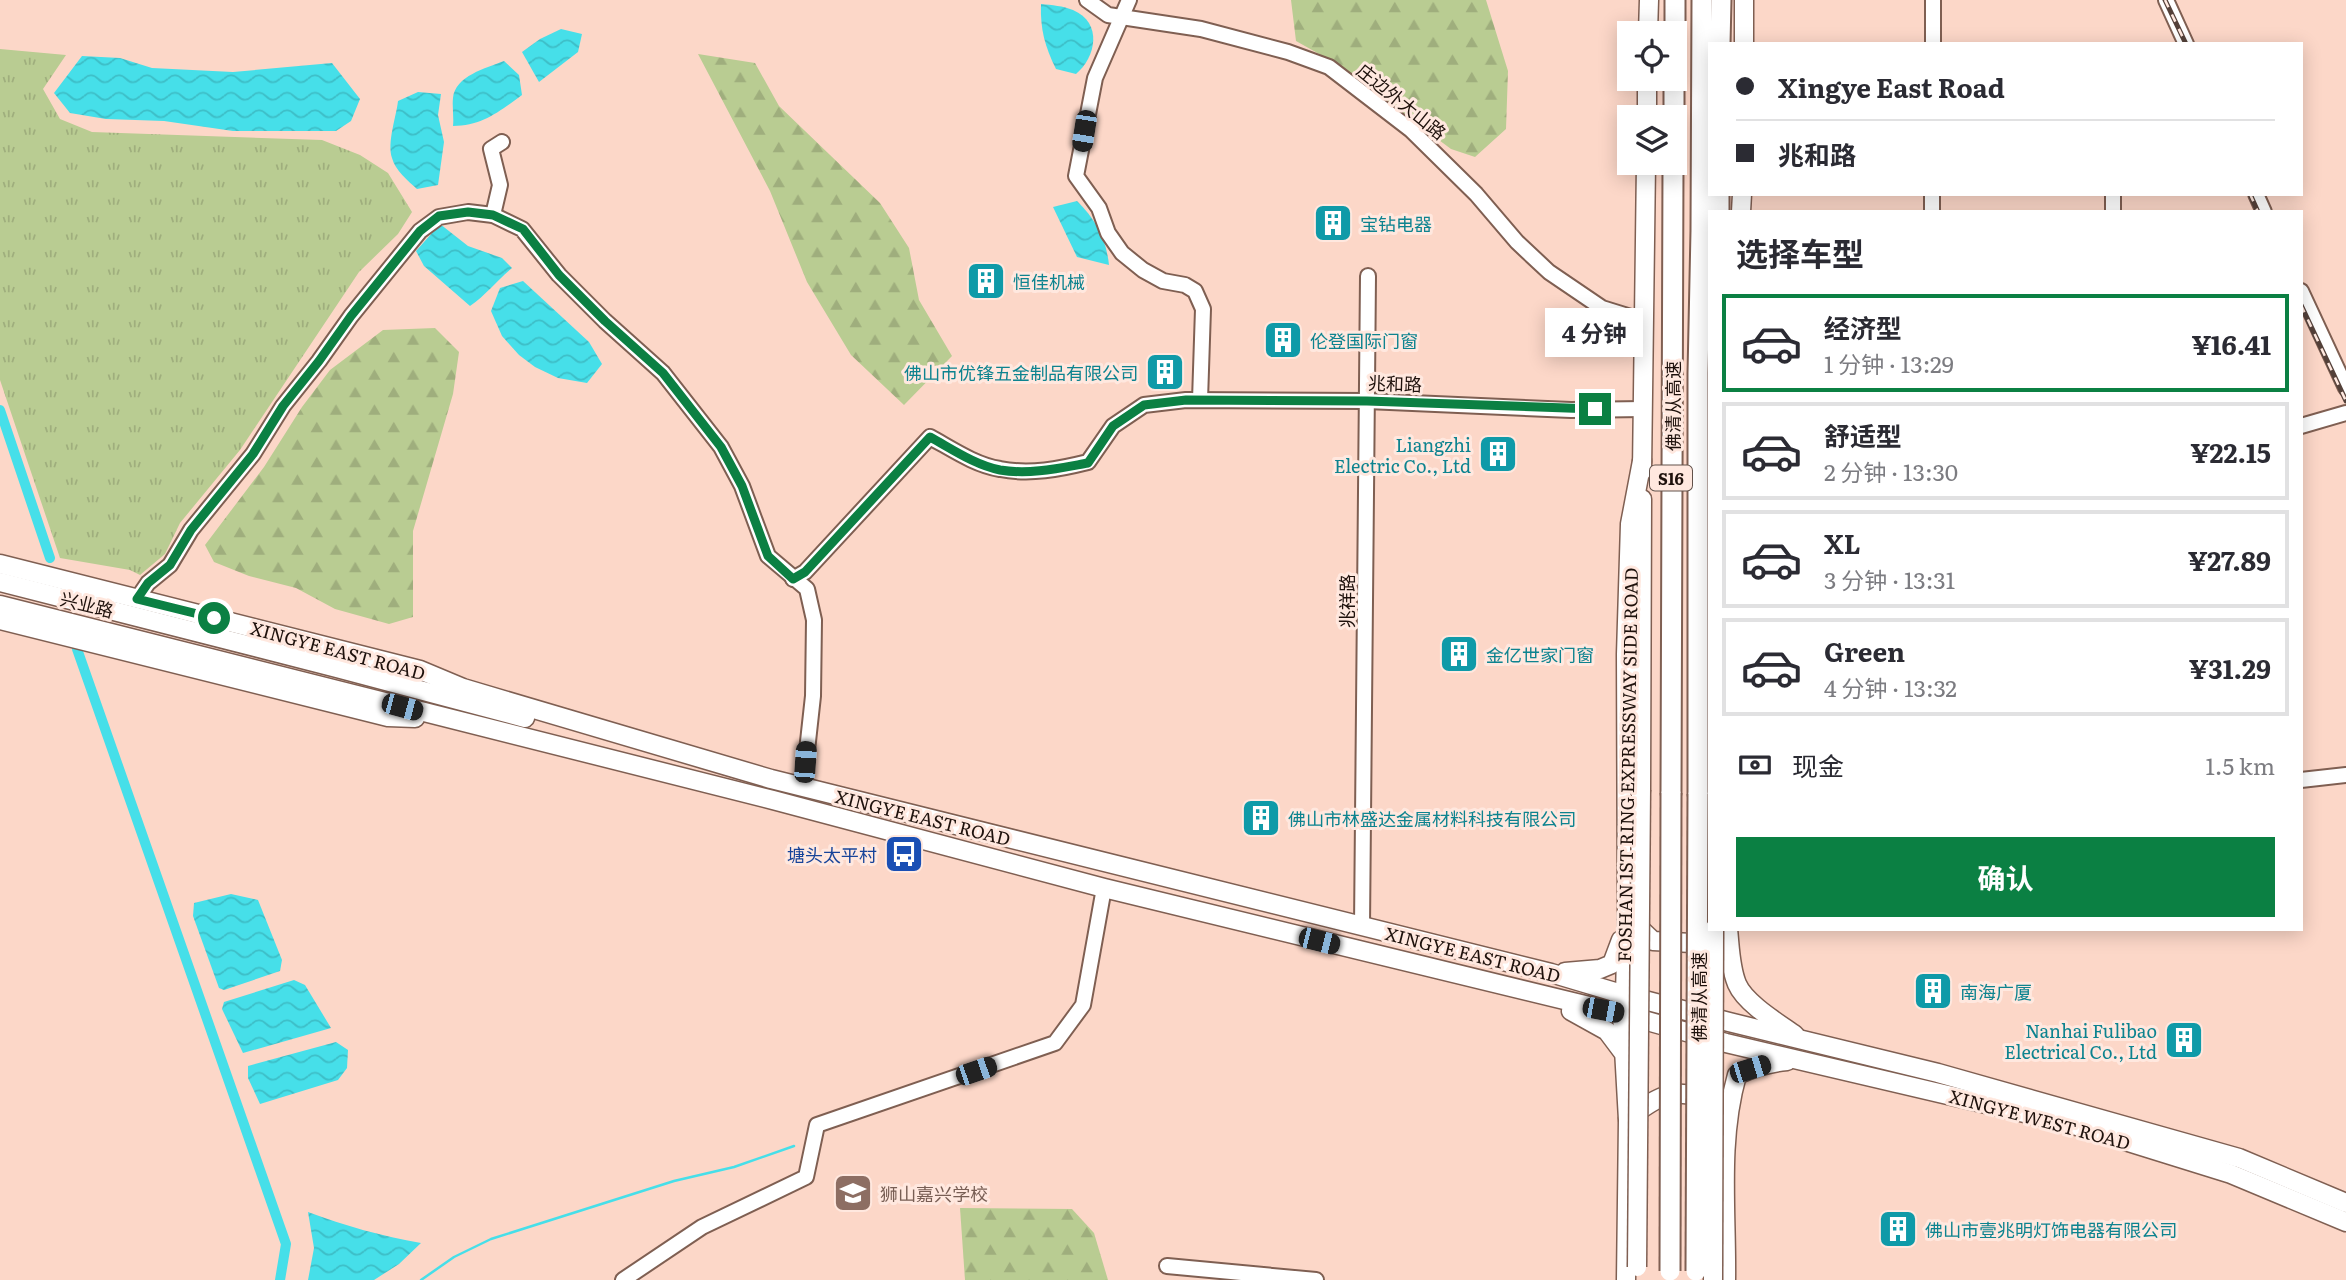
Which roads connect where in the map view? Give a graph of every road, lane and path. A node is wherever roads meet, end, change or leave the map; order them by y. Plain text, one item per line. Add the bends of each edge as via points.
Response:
1 (1087, 0) edge
2 (1129, 0) edge
3 (1649, 0) edge
4 (1675, 0) edge
5 (1702, 0) edge
6 (1721, 0) edge
7 (1744, 0) edge
8 (1933, 0) edge
9 (2166, 0) edge
10 (1121, 17) junction
11 (1648, 21) edge
12 (1675, 21) edge
13 (1720, 42) edge
14 (1744, 42) edge
15 (1933, 42) edge
16 (2185, 42) edge
17 (502, 142) dead end
18 (1646, 175) edge
19 (1673, 175) edge
20 (493, 215) junction
21 (1368, 276) dead end
22 (2303, 295) edge
23 (1644, 321) junction
24 (2346, 388) edge
25 (1200, 400) junction
26 (1367, 401) junction
27 (1708, 404) edge
28 (1644, 409) junction
29 (2346, 413) edge
30 (2303, 425) edge
31 (1642, 461) junction
32 (1698, 491) junction
33 (0, 564) edge
34 (793, 579) junction
35 (0, 582) edge
36 (137, 599) junction
37 (0, 605) edge
38 (0, 620) edge
39 (447, 719) junction
40 (2346, 775) edge
41 (771, 779) junction
42 (2303, 780) edge
43 (803, 787) junction
44 (1104, 888) junction
45 (1628, 916) junction
46 (1362, 926) junction
47 (1714, 931) edge
48 (1723, 931) edge
49 (1726, 931) edge
50 (1551, 972) junction
51 (1534, 993) junction
52 (1625, 995) junction
53 (1622, 1014) junction
54 (1729, 1022) joint
55 (1804, 1041) junction
56 (1726, 1043) joint
57 (1622, 1051) junction
58 (1804, 1060) junction
59 (1628, 1120) junction
60 (1727, 1125) junction
61 (2346, 1203) edge
62 (2346, 1222) edge
63 (1167, 1266) dead end
64 (1670, 1275) edge
65 (1633, 1276) edge
66 (1702, 1277) edge
67 (623, 1280) edge
68 (1316, 1280) edge
69 (1726, 1280) edge

1 - 10 street, 庄边外大山路 via 1108,15
2 - 10 street
3 - 11 main road
4 - 12 highway
5 - 32 highway, 佛清从高速 / S16
6 - 13 highway
7 - 14 main road
8 - 15 street
9 - 16 street
10 - 23 street, 庄边外大山路 via 1201,29 1288,51 1329,67 1412,130 1549,272 1602,308
10 - 25 street via 1095,78 1076,176 1122,253 1163,281 1195,290 1203,309
17 - 20 street via 491,149 500,185
18 - 23 main road, FOSHAN 1ST RING EXPRESSWAY SIDE ROAD
19 - 64 highway, 佛清从高速 / S16, bridge
20 - 34 street via 523,229 559,275 663,373 721,447 742,486 768,556
20 - 36 street via 439,216 420,231 283,406 170,565
21 - 26 street, 兆祥路
22 - 24 street
23 - 28 main road, FOSHAN 1ST RING EXPRESSWAY SIDE ROAD
25 - 26 street, 兆和路
25 - 34 street, 兆和路 via 1144,405 1113,426 1088,463 1048,471 1000,470 930,437 805,572
26 - 28 street, 兆和路
26 - 46 street, 兆祥路
27 - 32 highway
28 - 31 main road, FOSHAN 1ST RING EXPRESSWAY SIDE ROAD
29 - 30 street
31 - 45 main road, FOSHAN 1ST RING EXPRESSWAY SIDE ROAD via 1630,524
31 - 65 main road, FOSHAN 1ST RING EXPRESSWAY SIDE ROAD, bridge
32 - 66 highway, 佛清从高速 / S16, bridge
33 - 36 main road, XINGYE EAST ROAD
34 - 43 street via 807,589 814,620 813,696
35 - 41 main road, 兴业路
36 - 41 main road, XINGYE EAST ROAD via 420,670 463,688
37 - 39 main road, XINGYE EAST ROAD
38 - 39 main road via 388,717
39 - 44 main road, XINGYE EAST ROAD
40 - 42 street
41 - 43 main road, XINGYE EAST ROAD
43 - 46 main road, XINGYE EAST ROAD
44 - 51 main road, XINGYE EAST ROAD
44 - 67 street via 1083,1005 1055,1043 817,1125 806,1177 702,1227
45 - 48 main road via 1653,941 1703,942
45 - 50 main road via 1612,964 1588,971
45 - 52 main road, FOSHAN 1ST RING EXPRESSWAY SIDE ROAD
46 - 50 main road, XINGYE EAST ROAD
47 - 66 main road, bridge
49 - 55 main road via 1737,986
50 - 52 main road, XINGYE EAST ROAD
51 - 53 main road, XINGYE EAST ROAD
51 - 57 main road via 1600,1026
52 - 53 main road, FOSHAN 1ST RING EXPRESSWAY SIDE ROAD
52 - 54 main road, XINGYE EAST ROAD
53 - 56 main road, XINGYE EAST ROAD
53 - 57 main road, FOSHAN 1ST RING EXPRESSWAY SIDE ROAD
54 - 55 main road, XINGYE WEST ROAD
55 - 61 main road, XINGYE WEST ROAD via 1938,1073 2239,1158
56 - 58 main road, XINGYE WEST ROAD
57 - 59 main road, FOSHAN 1ST RING EXPRESSWAY SIDE ROAD
58 - 60 main road via 1767,1063 1737,1075
58 - 62 main road, XINGYE WEST ROAD via 2067,1123 2231,1174
59 - 60 main road via 1656,1098 1689,1095 1710,1103
59 - 65 main road, FOSHAN 1ST RING EXPRESSWAY SIDE ROAD
60 - 69 main road
63 - 68 street

